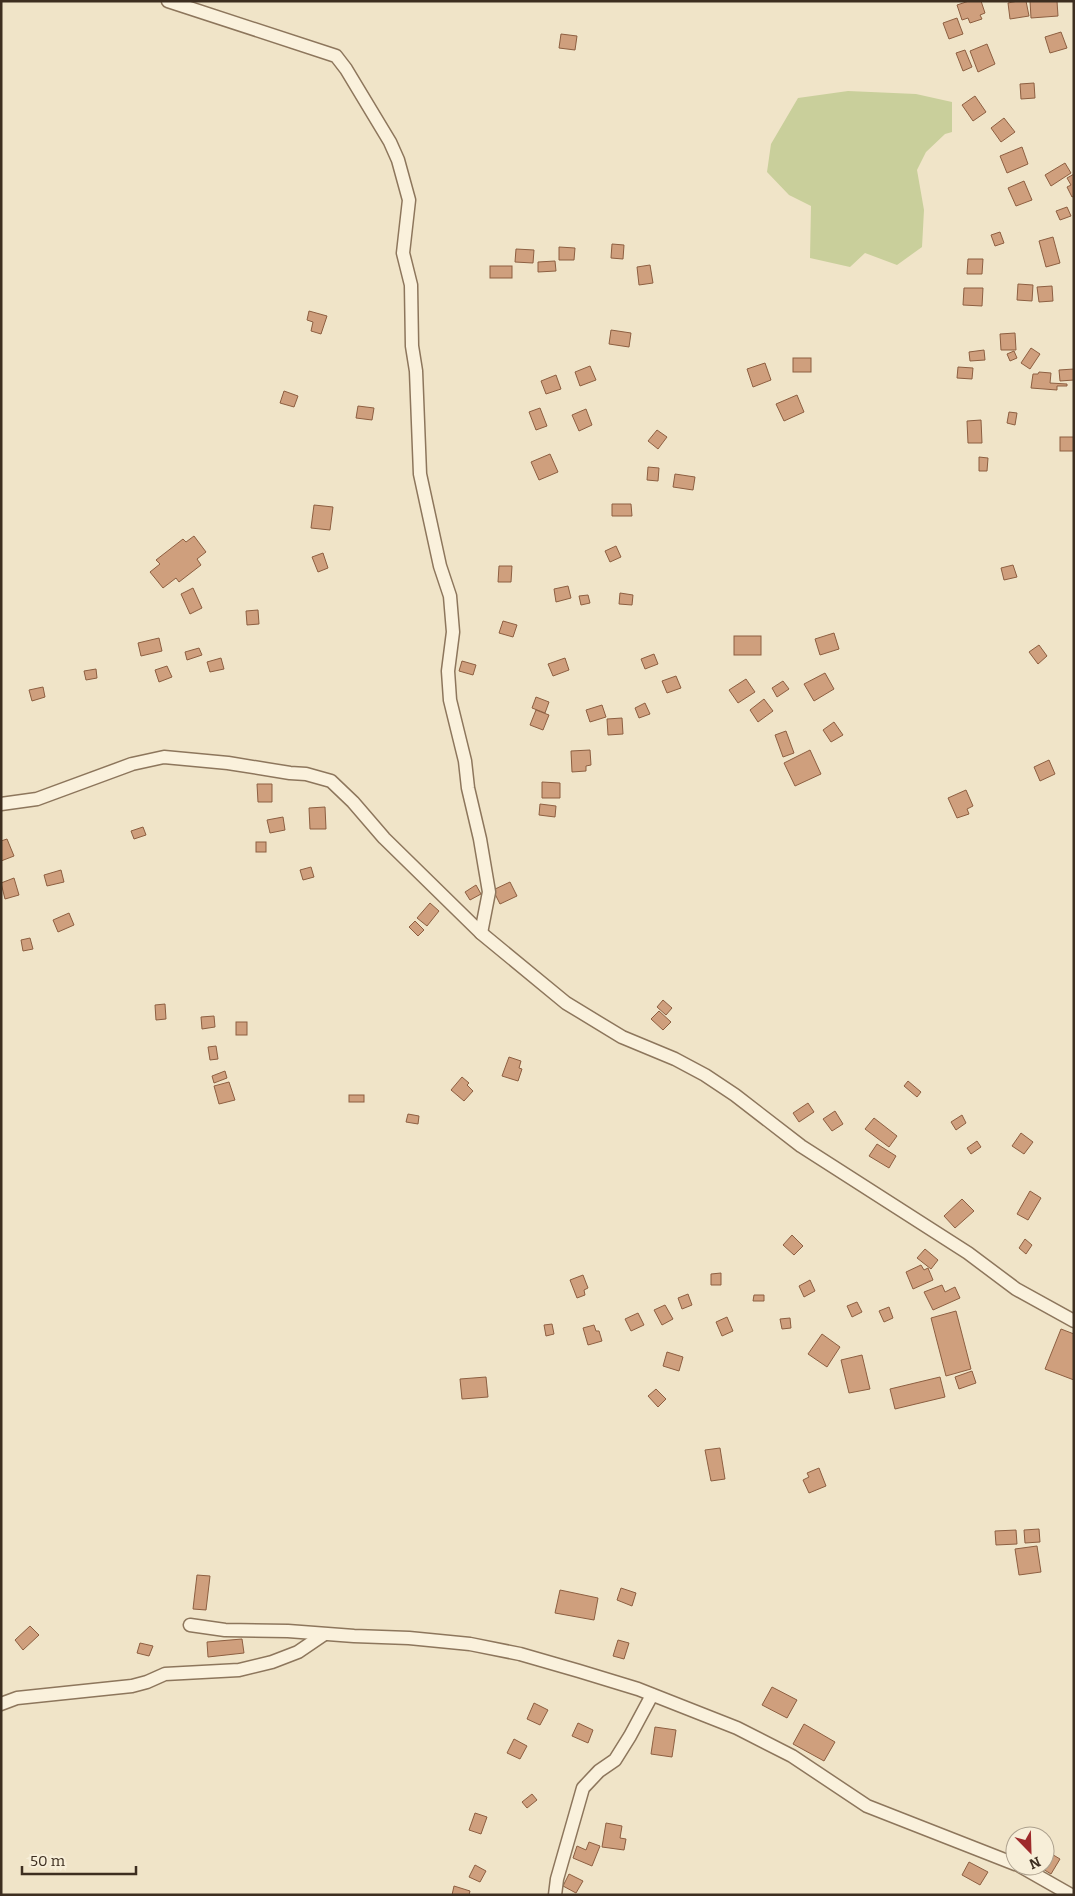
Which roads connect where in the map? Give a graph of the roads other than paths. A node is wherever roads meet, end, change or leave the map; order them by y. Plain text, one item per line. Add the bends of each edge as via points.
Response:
1 (168, 1) edge
2 (1, 804) edge
3 (481, 933) junction
4 (1074, 1321) edge
5 (190, 1626) dead end
6 (323, 1634) junction
7 (652, 1695) junction
8 (1, 1704) edge
9 (1005, 1860) edge
10 (1038, 1876) edge
11 (556, 1895) edge
12 (1071, 1895) edge

1 - 3 street via 336,56 398,160 409,200 404,253 411,285 420,474 440,566 450,596 453,624 448,671 450,700 489,892
2 - 3 street via 37,798 132,764 164,758 228,763 319,777 331,781 353,802 384,838
3 - 4 street via 578,1012 622,1037 704,1075 801,1146 968,1253 1016,1290
5 - 6 street
6 - 7 street via 409,1638 498,1648
6 - 8 street via 298,1652 239,1670 165,1674 132,1686 16,1698
7 - 9 street via 737,1728 792,1756 867,1806
7 - 11 street via 614,1760 583,1788 557,1879
10 - 12 street

